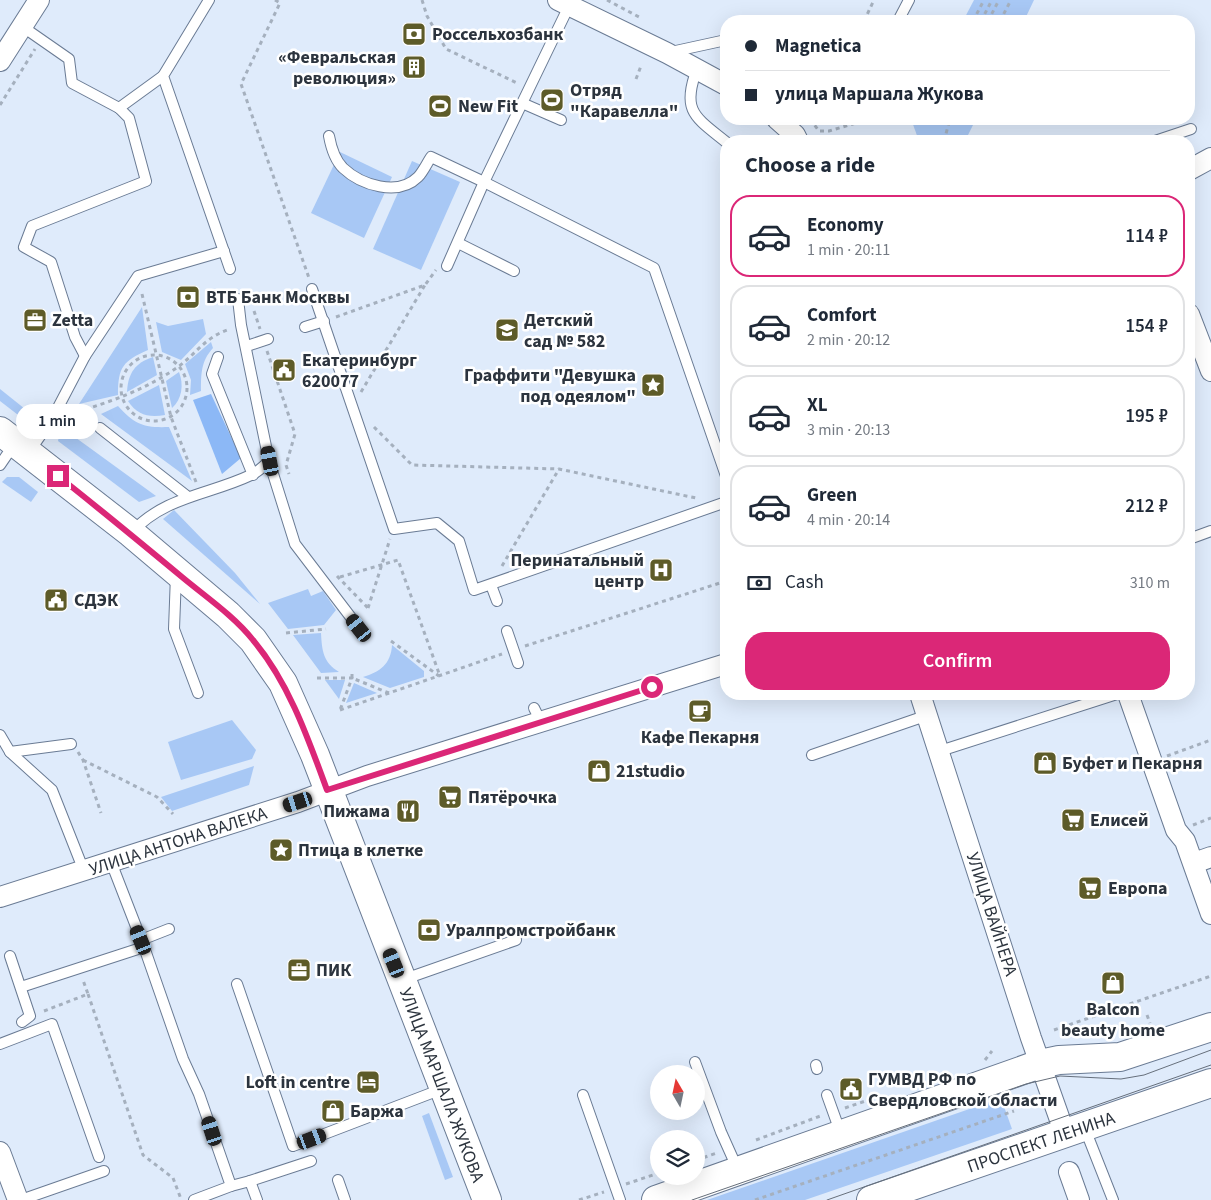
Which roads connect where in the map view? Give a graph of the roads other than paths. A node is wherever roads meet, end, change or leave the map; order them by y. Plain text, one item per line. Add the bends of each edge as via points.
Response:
1 (39, 0) edge
2 (209, 0) edge
3 (909, 0) edge
4 (563, 3) edge
5 (901, 15) edge
6 (23, 27) junction
7 (720, 41) edge
8 (667, 53) junction
9 (0, 61) edge
10 (698, 69) junction
11 (163, 76) junction
12 (720, 82) edge
13 (522, 103) junction
14 (119, 108) junction
15 (561, 120) dead end
16 (784, 125) edge
17 (1191, 129) dead end
18 (795, 135) edge
19 (1173, 135) edge
20 (329, 136) dead end
21 (720, 137) edge
22 (1211, 158) edge
23 (1195, 167) edge
24 (484, 182) junction
25 (458, 242) junction
26 (224, 251) junction
27 (447, 266) dead end
28 (230, 269) dead end
29 (514, 271) dead end
30 (312, 289) road end
31 (238, 299) dead end
32 (324, 321) junction
33 (305, 327) dead end
34 (1195, 330) edge
35 (266, 340) road end
36 (247, 346) junction
37 (85, 356) junction
38 (218, 357) dead end
39 (1211, 372) edge
40 (100, 428) dead end
41 (15, 442) edge
42 (720, 459) edge
43 (270, 461) junction
44 (0, 465) edge
45 (253, 475) junction
46 (188, 497) junction
47 (720, 504) edge
48 (1211, 531) edge
49 (131, 533) junction
50 (1195, 537) edge
51 (176, 572) junction
52 (491, 585) junction
53 (497, 601) dead end
54 (359, 628) dead end
55 (507, 631) dead end
56 (518, 663) dead end
57 (720, 666) edge
58 (198, 693) dead end
59 (922, 700) edge
60 (1098, 700) edge
61 (1130, 700) edge
62 (928, 715) junction
63 (0, 735) edge
64 (72, 744) dead end
65 (940, 751) junction
66 (10, 752) junction
67 (812, 755) dead end
68 (327, 790) junction
69 (1202, 860) edge
70 (111, 862) junction
71 (84, 871) junction
72 (0, 897) edge
73 (1211, 914) edge
74 (169, 929) dead end
75 (516, 940) dead end
76 (142, 943) junction
77 (10, 956) dead end
78 (401, 980) junction
79 (237, 984) dead end
80 (21, 987) junction
81 (26, 1019) road end
82 (1211, 1028) edge
83 (0, 1044) edge
84 (695, 1062) dead end
85 (1040, 1064) junction
86 (1211, 1083) edge
87 (445, 1088) junction
88 (583, 1095) dead end
89 (827, 1095) dead end
90 (1075, 1131) junction
91 (841, 1134) junction
92 (99, 1157) dead end
93 (1, 1160) edge
94 (311, 1161) dead end
95 (738, 1171) junction
96 (104, 1172) dead end
97 (1069, 1172) dead end
98 (338, 1180) dead end
99 (250, 1181) junction
100 (230, 1186) junction
101 (909, 1194) edge
102 (19, 1200) edge
103 (194, 1200) edge
104 (258, 1200) edge
105 (345, 1200) edge
106 (487, 1200) edge
107 (620, 1200) edge
108 (656, 1200) edge
109 (871, 1200) edge
110 (1079, 1200) edge
111 (1113, 1200) edge

1 - 6 street
2 - 11 lane
3 - 5 lane
4 - 8 street
4 - 13 lane
6 - 9 street
6 - 14 lane via 69,59 72,82
7 - 8 lane
8 - 10 street
10 - 12 street
10 - 21 lane via 689,90 695,117
11 - 14 lane
11 - 26 lane
13 - 15 lane
13 - 24 lane
14 - 37 lane via 130,118 146,181 32,226 24,247 51,262 75,337
16 - 18 street
17 - 19 lane
20 - 24 lane via 341,167 375,185 394,188 417,178 430,157
22 - 23 street
24 - 25 lane
24 - 42 lane via 654,268
25 - 27 lane
25 - 29 lane
26 - 28 lane
26 - 37 lane via 138,276
30 - 32 lane
31 - 36 lane
32 - 33 lane
32 - 52 lane via 394,529 437,523 459,541 474,590
34 - 39 street
35 - 36 lane
36 - 43 lane
37 - 41 lane via 52,419
38 - 45 lane via 212,374
40 - 46 lane
41 - 44 lane
41 - 49 main road, УЛИЦА МАРШАЛА ЖУКОВА
43 - 45 lane
43 - 54 lane via 295,544
45 - 46 lane
46 - 49 lane via 142,521
47 - 52 lane
48 - 50 lane
49 - 51 main road, УЛИЦА МАРШАЛА ЖУКОВА
51 - 58 lane via 174,629
51 - 68 main road, УЛИЦА МАРШАЛА ЖУКОВА via 228,615 263,654 283,683
52 - 53 lane
55 - 56 lane
57 - 68 street, УЛИЦА АНТОНА ВАЛЕКА via 537,715
59 - 62 street, УЛИЦА ВАЙНЕРА
60 - 65 lane
61 - 69 street via 1176,830
62 - 65 street, УЛИЦА ВАЙНЕРА
62 - 67 lane
63 - 66 lane
64 - 66 lane
65 - 85 street, УЛИЦА ВАЙНЕРА
66 - 71 lane via 52,790
68 - 70 street, УЛИЦА АНТОНА ВАЛЕКА
68 - 78 main road, УЛИЦА МАРШАЛА ЖУКОВА
69 - 73 street
70 - 71 street, УЛИЦА АНТОНА ВАЛЕКА
70 - 76 lane
71 - 72 street, УЛИЦА АНТОНА ВАЛЕКА
74 - 76 lane
75 - 78 lane
76 - 80 lane
76 - 100 lane
77 - 80 lane
78 - 87 main road, УЛИЦА МАРШАЛА ЖУКОВА
79 - 87 lane via 293,1146
80 - 81 lane
82 - 85 main road via 1120,1057
83 - 92 lane via 52,1024
84 - 95 lane
85 - 90 street, УЛИЦА ВАЙНЕРА
85 - 91 main road
86 - 90 main road, ПРОСПЕКТ ЛЕНИНА
87 - 106 main road, УЛИЦА МАРШАЛА ЖУКОВА
88 - 107 lane
89 - 91 lane
90 - 101 main road, ПРОСПЕКТ ЛЕНИНА
90 - 111 lane
91 - 95 main road
93 - 102 street
94 - 99 lane
95 - 108 main road
96 - 102 lane
97 - 110 street
98 - 105 lane
99 - 100 lane
99 - 104 lane
100 - 103 lane
101 - 109 main road, ПРОСПЕКТ ЛЕНИНА

